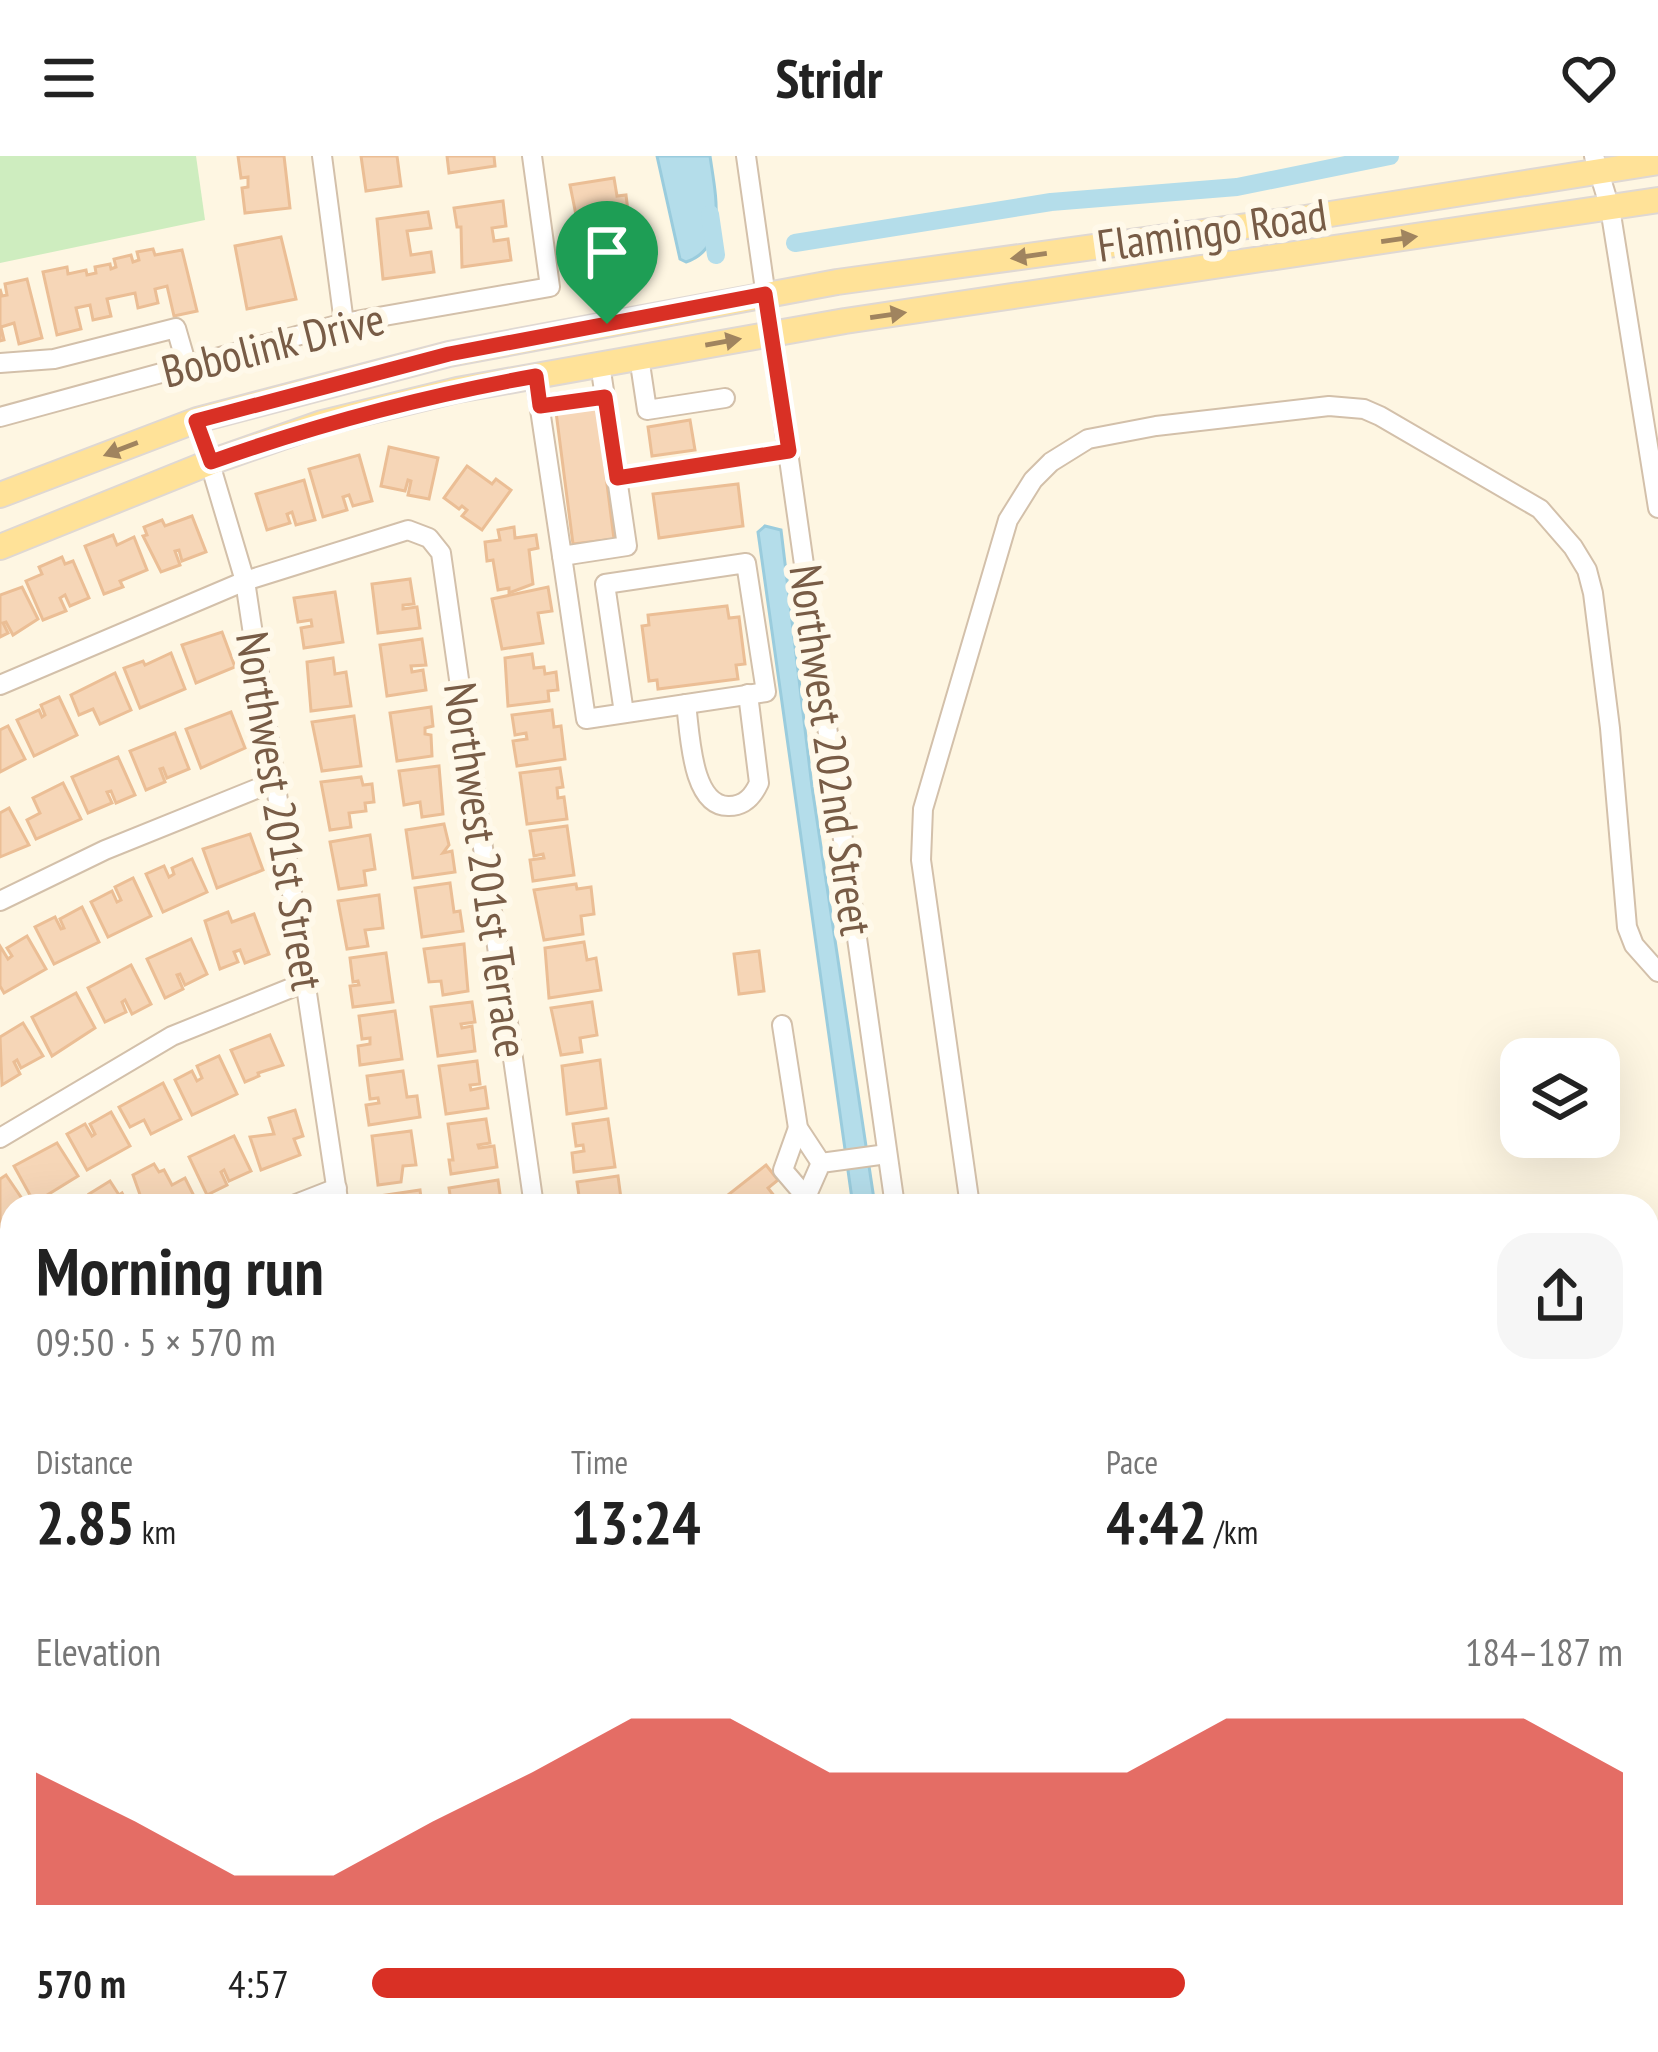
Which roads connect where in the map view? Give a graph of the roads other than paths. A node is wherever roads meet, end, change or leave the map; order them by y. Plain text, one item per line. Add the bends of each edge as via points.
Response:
1 (322, 156) edge
2 (532, 156) edge
3 (746, 156) edge
4 (1600, 161) edge
5 (1658, 162) edge
6 (1658, 200) edge
7 (1610, 208) junction
8 (765, 294) junction
9 (344, 323) junction
10 (772, 334) junction
11 (639, 357) junction
12 (54, 359) junction
13 (0, 363) edge
14 (600, 364) junction
15 (187, 366) junction
16 (536, 376) junction
17 (605, 397) junction
18 (725, 398) dead end
19 (65, 400) junction
20 (540, 406) junction
21 (0, 417) edge
22 (196, 421) junction
23 (789, 451) junction
24 (211, 462) junction
25 (617, 478) junction
26 (0, 495) edge
27 (1658, 508) edge
28 (0, 547) edge
29 (562, 556) junction
30 (245, 581) junction
31 (0, 685) edge
32 (748, 694) junction
33 (686, 704) junction
34 (624, 713) junction
35 (276, 781) junction
36 (0, 902) edge
37 (1658, 972) edge
38 (306, 982) junction
39 (782, 1025) dead end
40 (798, 1128) junction
41 (0, 1138) edge
42 (879, 1155) junction
43 (821, 1163) junction
44 (338, 1194) edge
45 (532, 1194) edge
46 (801, 1194) edge
47 (810, 1194) edge
48 (891, 1194) edge
49 (968, 1194) edge

1 - 9 street
2 - 9 street, Bobolink Drive via 550,287
3 - 8 street, Northwest 202nd Street
4 - 5 main road, Flamingo Road
4 - 7 street
4 -> 8 main road, Flamingo Road via 1305,218
6 - 7 main road, Flamingo Road
10 -> 7 main road, Flamingo Road
7 - 27 street
8 - 10 street, Northwest 202nd Street
8 - 22 main road, Flamingo Road via 449,354
9 - 15 street, Bobolink Drive
11 -> 10 main road, Flamingo Road
10 - 23 street, Northwest 202nd Street
11 - 14 main road, Flamingo Road
11 - 18 street via 647,410
12 - 13 street
12 - 15 street via 176,328
12 - 19 street
14 - 16 main road, Flamingo Road
14 - 17 street
15 - 19 street, Bobolink Drive
16 - 20 street
16 - 24 main road, Flamingo Road via 322,423
17 - 20 street
17 - 25 street
19 - 21 street, Bobolink Drive
20 - 29 street
22 - 24 street, Northwest 201st Street
22 -> 26 main road, Flamingo Road
23 - 25 street
23 - 42 street, Northwest 202nd Street
24 - 28 main road, Flamingo Road
24 - 30 street, Northwest 201st Street
25 - 29 street via 627,546
29 - 34 street via 586,719
30 - 31 street
30 - 35 street, Northwest 201st Street
30 - 45 street, Northwest 201st Terrace via 408,530 441,553
32 - 33 street
32 - 33 street via 759,783 748,800 729,806 710,800 699,783
32 - 34 street via 766,692 746,562 604,584
33 - 34 street
35 - 36 street
35 - 38 street, Northwest 201st Street
37 - 49 street via 1627,927 1593,592 1573,547 1540,509 1380,416 1348,406 1156,425 1088,440 1042,471 1008,520 923,809 921,860
38 - 41 street via 172,1036
38 - 44 street, Northwest 201st Street
39 - 40 street
40 - 43 street
40 - 46 street via 783,1170
42 - 43 street
42 - 48 street, Northwest 202nd Street
43 - 47 street

